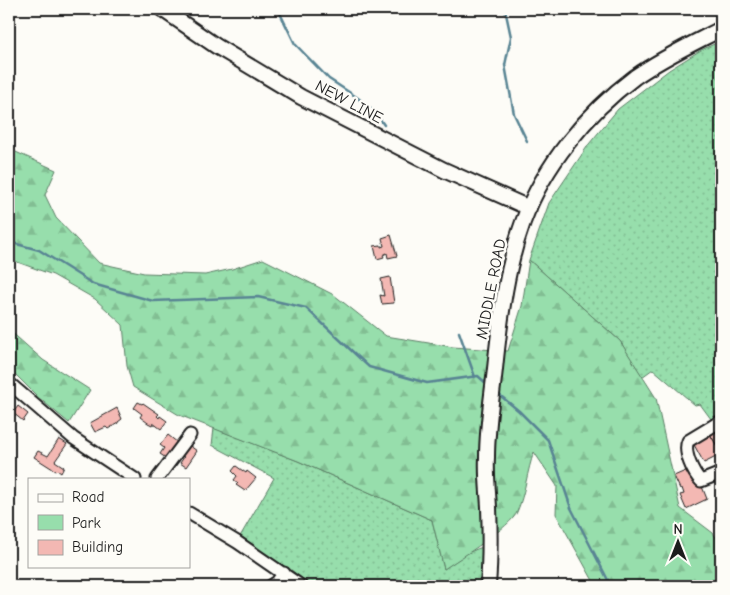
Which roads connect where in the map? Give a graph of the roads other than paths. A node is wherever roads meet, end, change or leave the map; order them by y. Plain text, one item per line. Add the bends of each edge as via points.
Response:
1 (162, 9) edge
2 (721, 29) edge
3 (530, 208) junction
4 (9, 383) edge
5 (721, 421) edge
6 (190, 435) dead end
7 (721, 473) edge
8 (133, 478) edge
9 (158, 478) edge
10 (190, 514) edge
11 (284, 573) junction
12 (271, 586) edge
13 (301, 586) edge
14 (488, 586) edge

1 - 3 main road, NEW LINE via 301,97 444,170
2 - 3 main road, MIDDLE ROAD via 663,60 610,98 562,152 543,180
3 - 14 main road, MIDDLE ROAD via 508,273 490,404
4 - 8 street via 73,438
5 - 7 street via 688,441 686,446 701,481
6 - 9 street
10 - 11 street
11 - 12 street
11 - 13 street

